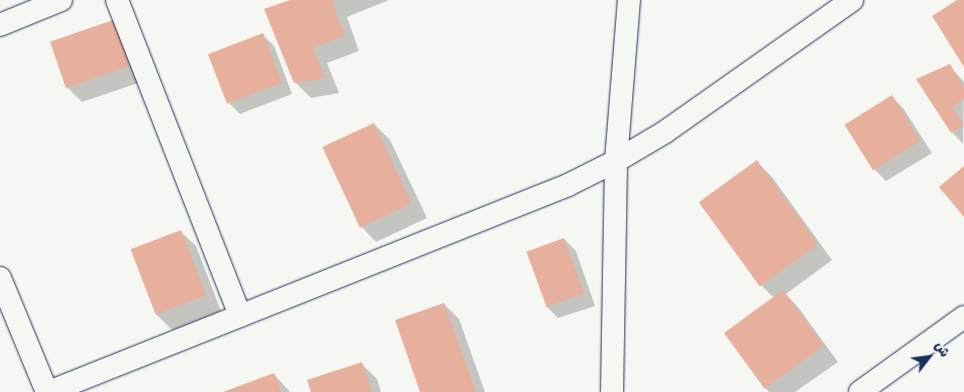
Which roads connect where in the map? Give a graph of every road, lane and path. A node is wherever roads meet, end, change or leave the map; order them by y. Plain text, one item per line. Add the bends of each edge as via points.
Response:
1 (61, 0) edge
2 (117, 0) edge
3 (629, 0) edge
4 (852, 0) edge
5 (0, 25) edge
6 (616, 161) junction
7 (0, 278) edge
8 (240, 316) junction
9 (964, 316) edge
10 (48, 392) edge
11 (612, 392) edge
12 (860, 392) edge

1 - 5 street
2 - 8 street
3 - 6 street
4 - 6 street via 666,132
6 - 8 street via 568,185
6 - 11 street
7 - 10 street
8 - 10 street
9 - 12 street

